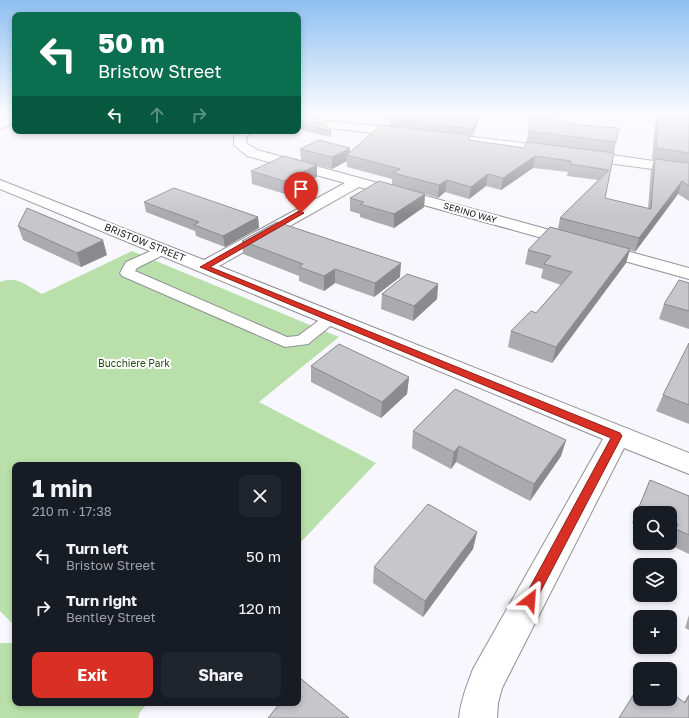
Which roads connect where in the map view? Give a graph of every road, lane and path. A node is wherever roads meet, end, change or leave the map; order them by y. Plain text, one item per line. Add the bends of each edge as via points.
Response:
1 (244, 148) edge
2 (525, 148) edge
3 (689, 170) edge
4 (357, 182) junction
5 (0, 184) edge
6 (162, 250) junction
7 (204, 267) junction
8 (689, 274) edge
9 (331, 319) junction
10 (617, 436) junction
11 (689, 464) edge
12 (478, 718) edge

1 - 4 street, SERINO WAY via 251,152
2 - 3 street
4 - 7 street
4 - 8 street, SERINO WAY
5 - 6 street, BRISTOW STREET
6 - 7 street, BRISTOW STREET
6 - 9 lane via 131,265 127,273 285,342 302,341
7 - 9 street, BRISTOW STREET
9 - 10 street, BRISTOW STREET
10 - 11 street, BRISTOW STREET
10 - 12 street via 486,682 479,703

